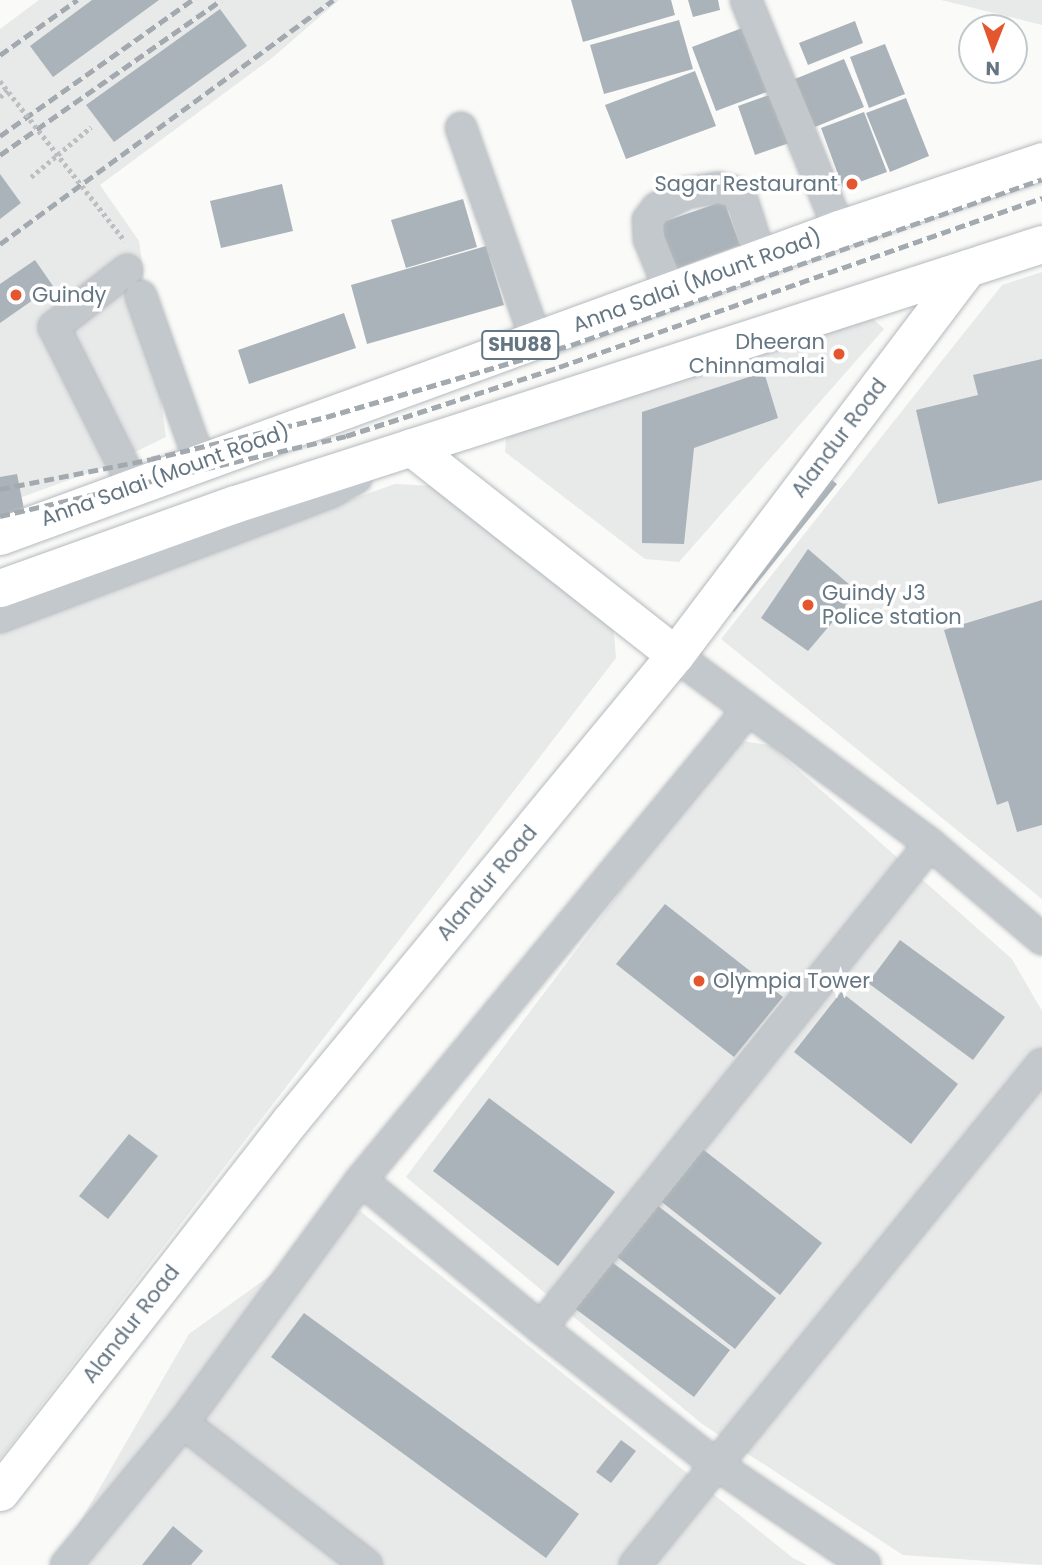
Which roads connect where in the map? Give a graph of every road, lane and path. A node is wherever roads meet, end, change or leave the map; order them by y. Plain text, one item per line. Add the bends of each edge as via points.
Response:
1 (746, 0) edge
2 (0, 81) edge
3 (7, 90) junction
4 (0, 97) edge
5 (91, 127) dead end
6 (461, 128) dead end
7 (56, 152) junction
8 (1042, 161) edge
9 (31, 177) dead end
10 (839, 229) junction
11 (125, 241) dead end
12 (1042, 244) edge
13 (761, 258) junction
14 (968, 268) junction
15 (670, 290) junction
16 (536, 340) junction
17 (411, 447) junction
18 (200, 462) junction
19 (134, 486) junction
20 (0, 536) edge
21 (0, 587) edge
22 (0, 617) edge
23 (675, 655) junction
24 (747, 711) junction
25 (930, 844) junction
26 (1042, 939) edge
27 (1042, 1064) edge
28 (361, 1180) junction
29 (541, 1328) junction
30 (183, 1423) junction
31 (714, 1463) junction
32 (0, 1492) edge
33 (66, 1565) edge
34 (367, 1565) edge
35 (635, 1565) edge
36 (865, 1565) edge

1 - 10 street
2 - 3 path, bridge
3 - 4 path
3 - 7 path, bridge
5 - 7 path
6 - 16 street
7 - 9 path
7 - 11 path, bridge
8 - 10 main road, Anna Salai (Mount Road) / SHU88
10 - 13 main road, Anna Salai (Mount Road) / SHU88
12 - 14 main road
13 - 15 main road, Anna Salai (Mount Road) / SHU88
13 - 15 street via 743,203 734,192 719,188 686,193 657,208 648,220 649,239
14 - 17 main road
14 - 23 main road, Alandur Road
15 - 16 main road, Anna Salai (Mount Road) / SHU88
16 - 18 main road, Anna Salai (Mount Road) / SHU88
17 - 21 main road
17 - 22 street via 331,492
17 - 23 main road
18 - 19 main road, Anna Salai (Mount Road) / SHU88
18 - 19 street via 134,283 54,327
19 - 20 main road, Anna Salai (Mount Road) / SHU88
23 - 24 street
23 - 32 main road, Alandur Road via 290,1121
24 - 25 street
24 - 28 street
25 - 26 street
25 - 29 street
27 - 31 street
28 - 29 street
28 - 30 street
29 - 31 street
30 - 33 street
30 - 34 street
31 - 35 street
31 - 36 street

